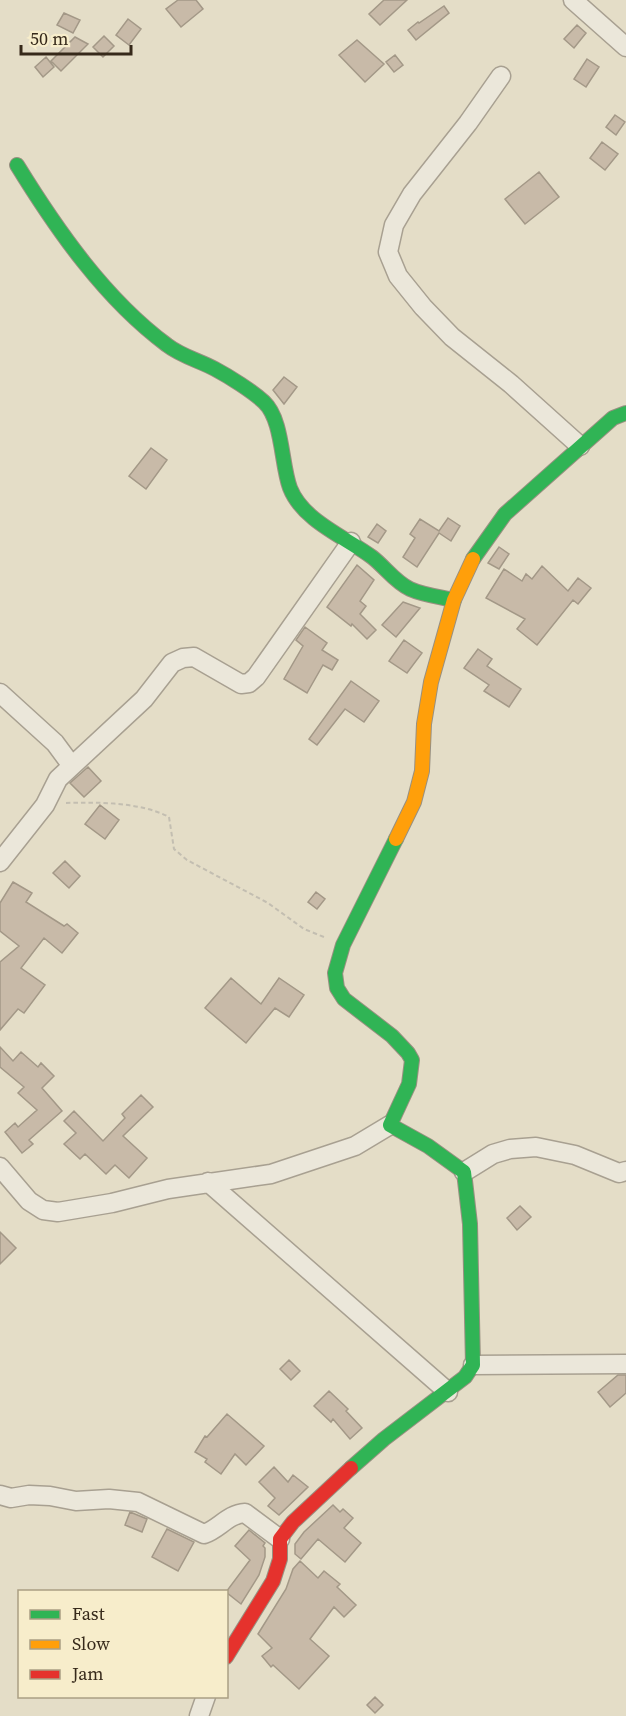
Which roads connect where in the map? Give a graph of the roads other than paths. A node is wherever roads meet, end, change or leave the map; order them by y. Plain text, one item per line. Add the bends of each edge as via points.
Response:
1 (573, 0) edge
2 (626, 47) edge
3 (501, 76) dead end
4 (17, 165) dead end
5 (626, 413) edge
6 (580, 446) junction
7 (351, 543) junction
8 (454, 600) junction
9 (0, 693) edge
10 (72, 766) junction
11 (0, 862) edge
12 (390, 1125) junction
13 (0, 1167) edge
14 (626, 1171) edge
15 (464, 1172) junction
16 (208, 1182) junction
17 (626, 1364) edge
18 (473, 1365) junction
19 (448, 1392) junction
20 (0, 1495) edge
21 (280, 1539) junction
22 (228, 1654) edge
23 (205, 1698) edge
24 (200, 1716) edge

1 - 2 street
3 - 6 street via 412,194 394,225 388,252 398,276 452,337
4 - 7 street via 46,212 109,292 138,321 169,347 217,369 265,402 274,417 295,499 319,522
5 - 6 street via 613,418
6 - 8 street via 505,514 476,553
7 - 8 street via 410,589
7 - 10 street via 249,683 241,684 194,657 172,663 144,699
8 - 12 street via 431,682 422,771 414,802 343,945 334,973 344,999 405,1048 412,1060 408,1087
9 - 10 street via 55,743
10 - 11 street via 58,779 45,805
12 - 15 street via 443,1154
12 - 16 street via 355,1146 271,1174
13 - 16 street via 29,1201 43,1210 58,1212
14 - 15 street via 619,1173 575,1155 536,1147 493,1154
15 - 18 street via 470,1224
16 - 19 street
17 - 18 street
18 - 19 street
19 - 21 street via 384,1439 324,1492
20 - 21 street via 138,1502 204,1534 244,1513
21 - 22 street via 280,1559 273,1581
23 - 24 street

